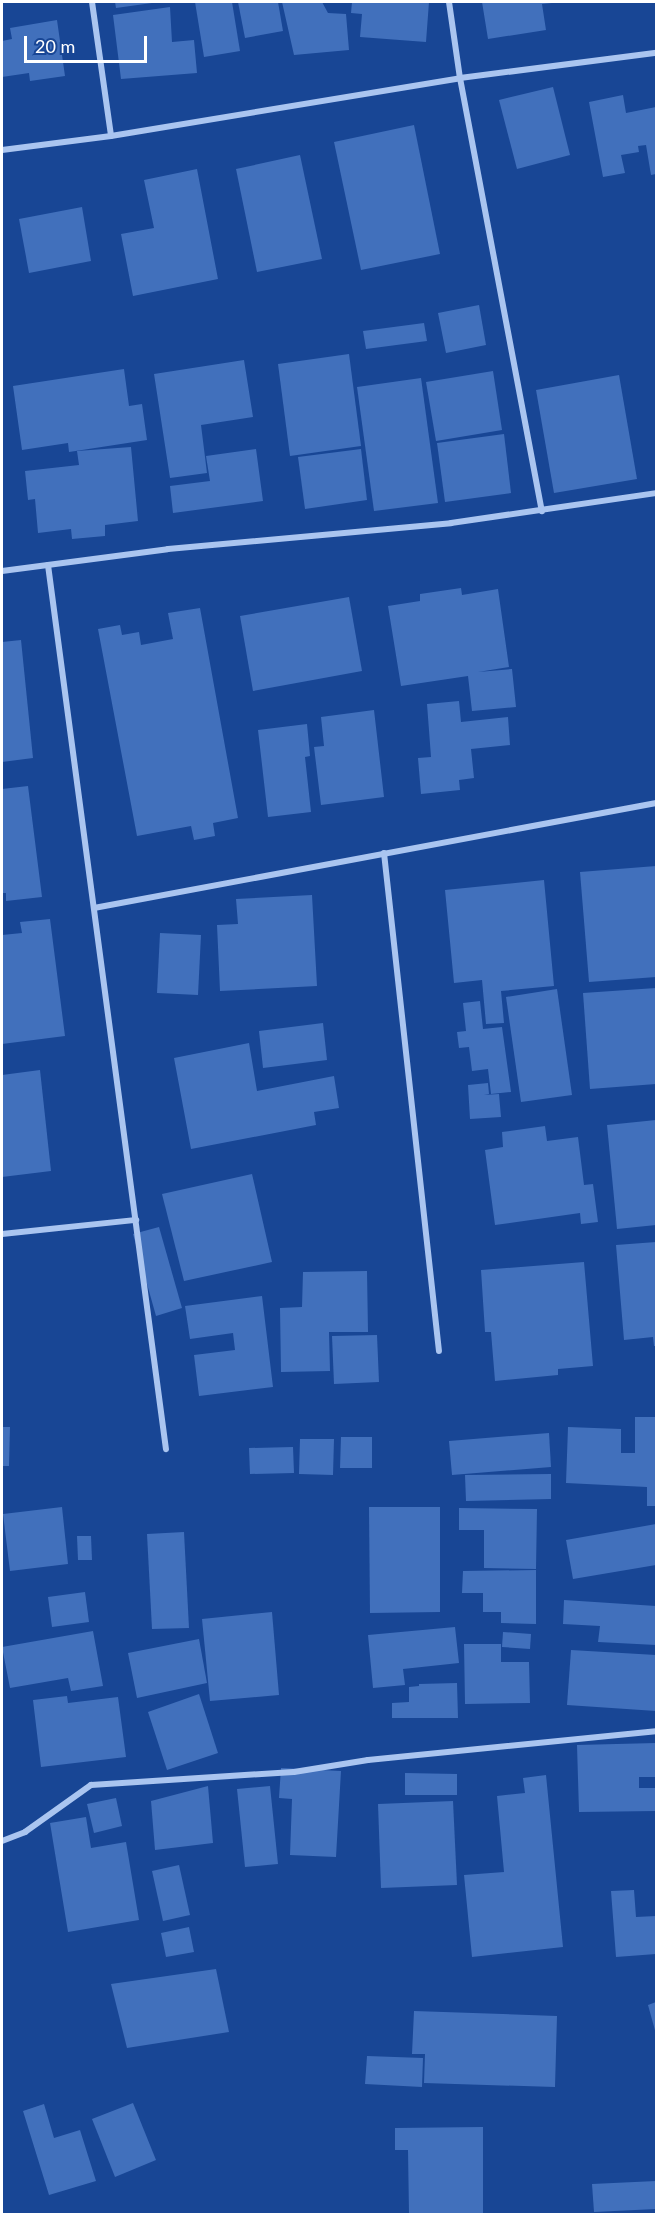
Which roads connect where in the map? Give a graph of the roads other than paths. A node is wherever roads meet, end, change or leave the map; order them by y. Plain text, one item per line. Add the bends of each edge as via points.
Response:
1 (92, 2) edge
2 (449, 2) edge
3 (657, 53) edge
4 (460, 78) junction
5 (111, 136) junction
6 (2, 150) edge
7 (657, 493) edge
8 (542, 511) junction
9 (48, 565) junction
10 (2, 572) edge
11 (657, 803) edge
12 (384, 854) junction
13 (94, 908) junction
14 (136, 1220) junction
15 (2, 1234) edge
16 (439, 1351) dead end
17 (166, 1449) dead end
18 (657, 1731) edge
19 (2, 1841) edge

1 - 5 street
2 - 4 street
3 - 4 street
4 - 5 street
4 - 8 street
5 - 6 street
7 - 8 street
8 - 9 street
9 - 10 street
9 - 13 street
11 - 12 street
12 - 13 street
12 - 16 street
13 - 14 street
14 - 15 street
14 - 17 street
18 - 19 street via 368,1760 294,1772 91,1785 25,1832

